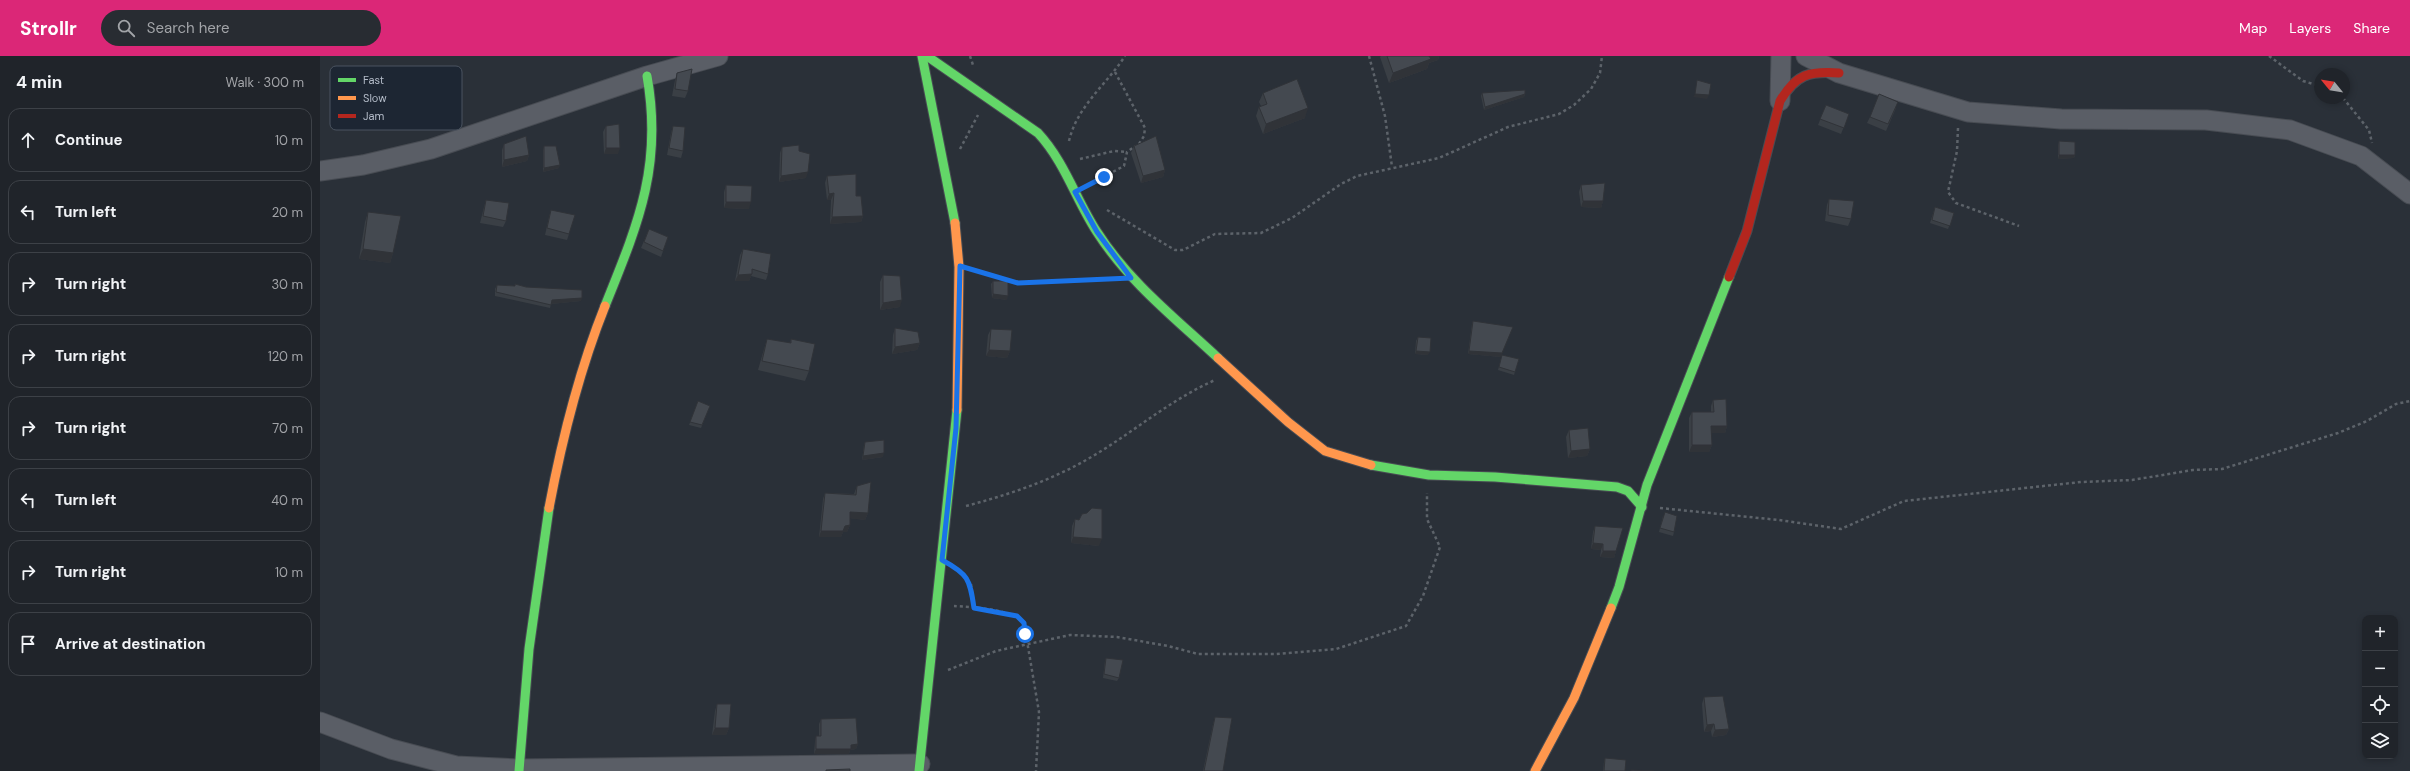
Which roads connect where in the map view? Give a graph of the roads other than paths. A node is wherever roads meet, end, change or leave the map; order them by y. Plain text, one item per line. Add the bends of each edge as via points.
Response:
1 (718, 56) edge
2 (922, 56) edge
3 (927, 56) edge
4 (1781, 56) edge
5 (1806, 56) edge
6 (1839, 73) junction
7 (648, 76) junction
8 (1780, 101) junction
9 (320, 171) edge
10 (2410, 194) edge
11 (1642, 508) junction
12 (320, 722) edge
13 (920, 768) edge
14 (519, 770) edge
15 (1535, 771) edge

1 - 7 street
2 - 13 street via 945,166 960,266 956,428
3 - 11 street via 1038,133 1053,149 1097,232 1131,278 1288,422 1325,451 1376,467 1429,475 1605,485 1628,491
4 - 8 street
5 - 6 street
6 - 8 street via 1813,73 1801,76 1786,89
6 - 10 street via 1968,112 2062,119 2206,120 2252,123 2290,130 2350,150 2370,161
7 - 9 street via 431,149
7 - 14 street via 653,143 649,176 631,241 582,371 561,457 532,613
8 - 11 street via 1745,237 1654,466
11 - 15 street via 1618,587 1574,698
12 - 14 street via 391,749 456,766
13 - 14 street

